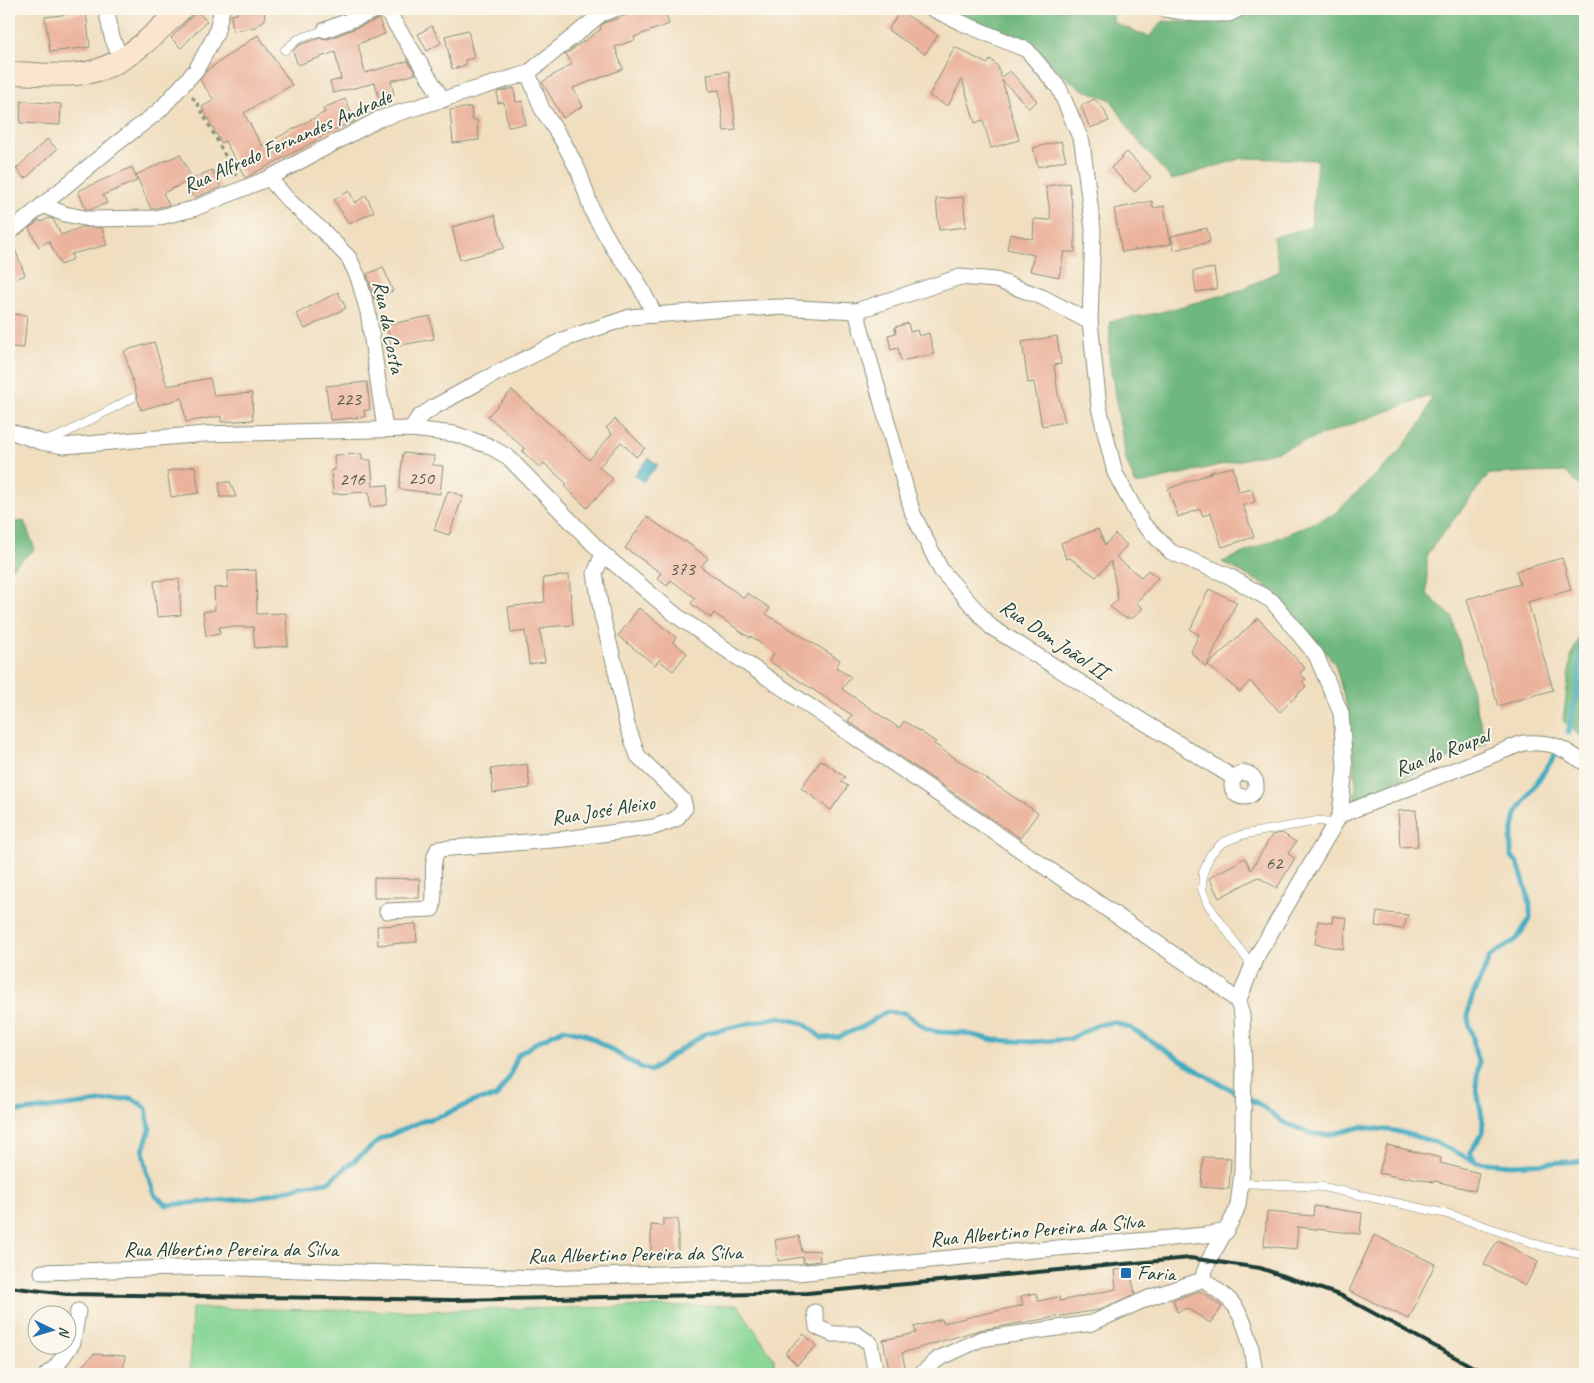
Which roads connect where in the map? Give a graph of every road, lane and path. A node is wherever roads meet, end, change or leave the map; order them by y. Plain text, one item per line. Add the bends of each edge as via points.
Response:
1 (106, 9) edge
2 (181, 9) edge
3 (222, 9) edge
4 (379, 9) edge
5 (386, 9) edge
6 (933, 9) edge
7 (1164, 9) edge
8 (1239, 9) edge
9 (606, 11) edge
10 (325, 30) joint
11 (285, 50) dead end
12 (121, 60) junction
13 (9, 73) edge
14 (528, 73) junction
15 (179, 88) junction
16 (444, 100) junction
17 (268, 178) junction
18 (242, 188) junction
19 (42, 205) junction
20 (9, 234) edge
21 (856, 312) junction
22 (655, 315) junction
23 (1090, 322) junction
24 (132, 398) dead end
25 (385, 429) junction
26 (411, 429) junction
27 (9, 431) edge
28 (41, 442) junction
29 (603, 554) junction
30 (1585, 763) edge
31 (1234, 778) dead end
32 (1338, 821) junction
33 (387, 911) dead end
34 (1252, 966) junction
35 (1238, 1002) junction
36 (1241, 1183) junction
37 (1227, 1230) junction
38 (1585, 1255) edge
39 (42, 1272) dead end
40 (1205, 1279) junction
41 (815, 1312) dead end
42 (63, 1356) edge
43 (47, 1374) edge
44 (876, 1374) edge
45 (921, 1374) edge
46 (1255, 1374) edge

1 - 12 street
2 - 12 main road
3 - 15 street via 216,34 196,70
4 - 10 street
5 - 16 street
6 - 23 street via 1027,50 1059,88 1082,142 1093,229
7 - 8 street via 1197,14 1229,14
9 - 14 street, Rua Alfredo Fernandes Andrade
10 - 11 lane via 298,39
12 - 13 main road via 101,69 75,74
14 - 16 street, Rua Alfredo Fernandes Andrade
14 - 22 street via 542,109 579,172 593,213 635,277
15 - 18 path via 196,100
15 - 19 street via 159,111
16 - 17 street, Rua Alfredo Fernandes Andrade via 379,119
17 - 18 street, Rua Alfredo Fernandes Andrade
17 - 25 street, Rua da Costa via 349,258 368,312
18 - 19 street, Rua Alfredo Fernandes Andrade via 193,209 156,218 89,218 64,214
19 - 20 street
21 - 22 street via 778,307
21 - 23 street via 960,277 996,280 1042,297
21 - 31 street, Rua Dom Joãol II via 913,514 941,570 991,627
22 - 26 street via 630,317 565,339 434,407 418,418
23 - 32 street via 1099,407 1115,473 1142,523 1171,552 1272,601 1316,655 1340,713 1345,768
24 - 28 lane via 64,434
25 - 26 street
25 - 28 street via 205,434 64,446
26 - 29 street via 455,434 489,446 508,457
27 - 28 street
29 - 33 street, Rua José Aleixo via 595,573 627,724 638,756 683,800 685,808 676,819 654,827 565,839 438,849 434,857 432,910
29 - 35 street via 676,616 1220,986
30 - 32 street, Rua do Roupal via 1561,747 1542,742 1523,743
32 - 34 street via 1288,900
32 - 34 lane via 1317,821 1241,835 1222,843 1210,855 1203,872 1202,888 1208,903
34 - 35 street
35 - 36 street via 1242,1015 1244,1067
36 - 37 street via 1238,1205
36 - 38 lane via 1323,1187 1452,1215 1546,1248
37 - 39 street, Rua Albertino Pereira da Silva via 1205,1235 797,1273 541,1278 213,1267
37 - 40 street via 1206,1267
40 - 45 street via 1151,1297 1092,1323 982,1339 938,1359
40 - 46 street via 1232,1303 1239,1314 1248,1337
41 - 44 street via 817,1327 832,1334 856,1334 870,1343
42 - 43 street

